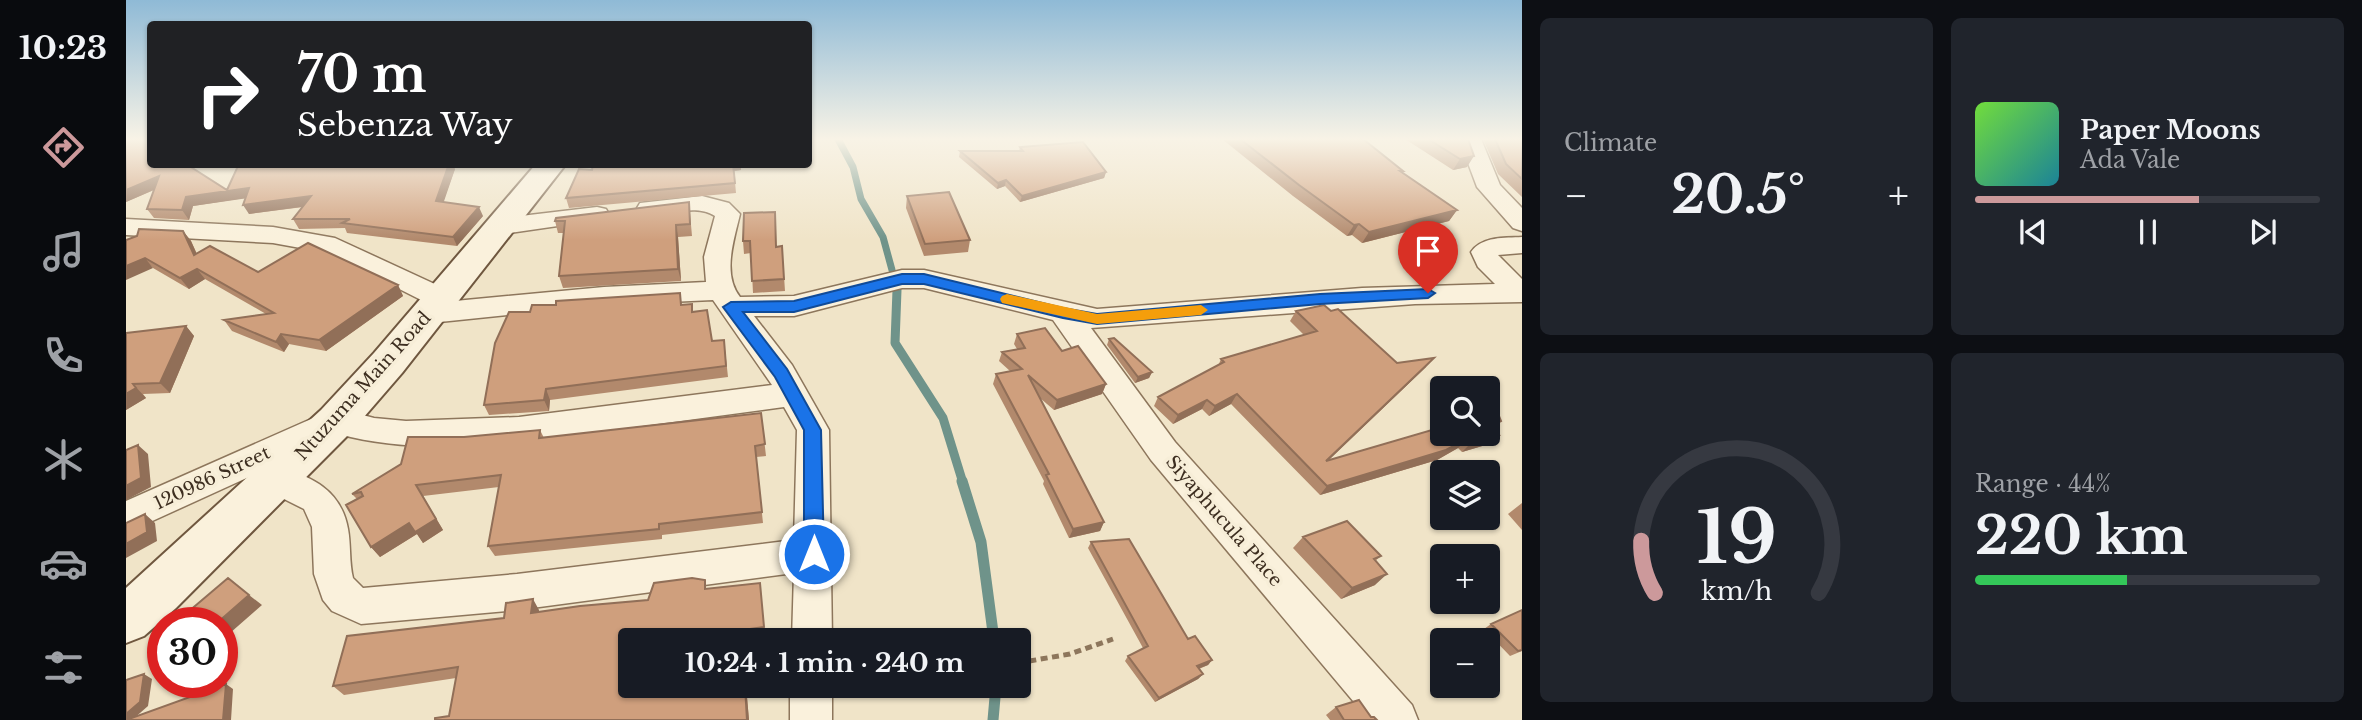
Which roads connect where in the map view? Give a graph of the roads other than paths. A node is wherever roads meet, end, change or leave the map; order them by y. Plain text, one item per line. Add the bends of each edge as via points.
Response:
1 (545, 173) edge
2 (1484, 173) edge
3 (1522, 223) edge
4 (503, 226) junction
5 (126, 227) edge
6 (1522, 245) edge
7 (1521, 293) edge
8 (726, 299) junction
9 (436, 306) junction
10 (1063, 313) junction
11 (794, 394) junction
12 (336, 421) junction
13 (276, 479) junction
14 (126, 518) edge
15 (814, 554) junction
16 (126, 619) edge
17 (812, 628) edge
18 (811, 698) edge
19 (811, 720) edge
20 (1397, 720) edge

1 - 4 main road, Ntuzuma Main Road
2 - 3 street via 1489,187
4 - 8 street via 712,205 728,214 717,257
4 - 9 main road, Ntuzuma Main Road
5 - 9 street via 273,235 326,244 362,258
6 - 7 street via 1497,246 1484,252 1487,261
7 - 10 street via 1320,299 1097,319
8 - 9 street via 604,296
8 - 10 street via 794,306 902,279 924,279
8 - 11 street
9 - 12 main road, Ntuzuma Main Road
10 - 20 street, Siyaphucula Place via 1162,449
11 - 12 street via 519,430 406,434
11 - 15 street via 813,430
12 - 13 main road, Ntuzuma Main Road
12 - 14 street, 120986 Street
13 - 15 street via 313,496 321,505 330,523 333,581 347,602 360,606 517,592
13 - 16 main road, Ntuzuma Main Road
15 - 17 street
18 - 19 street

